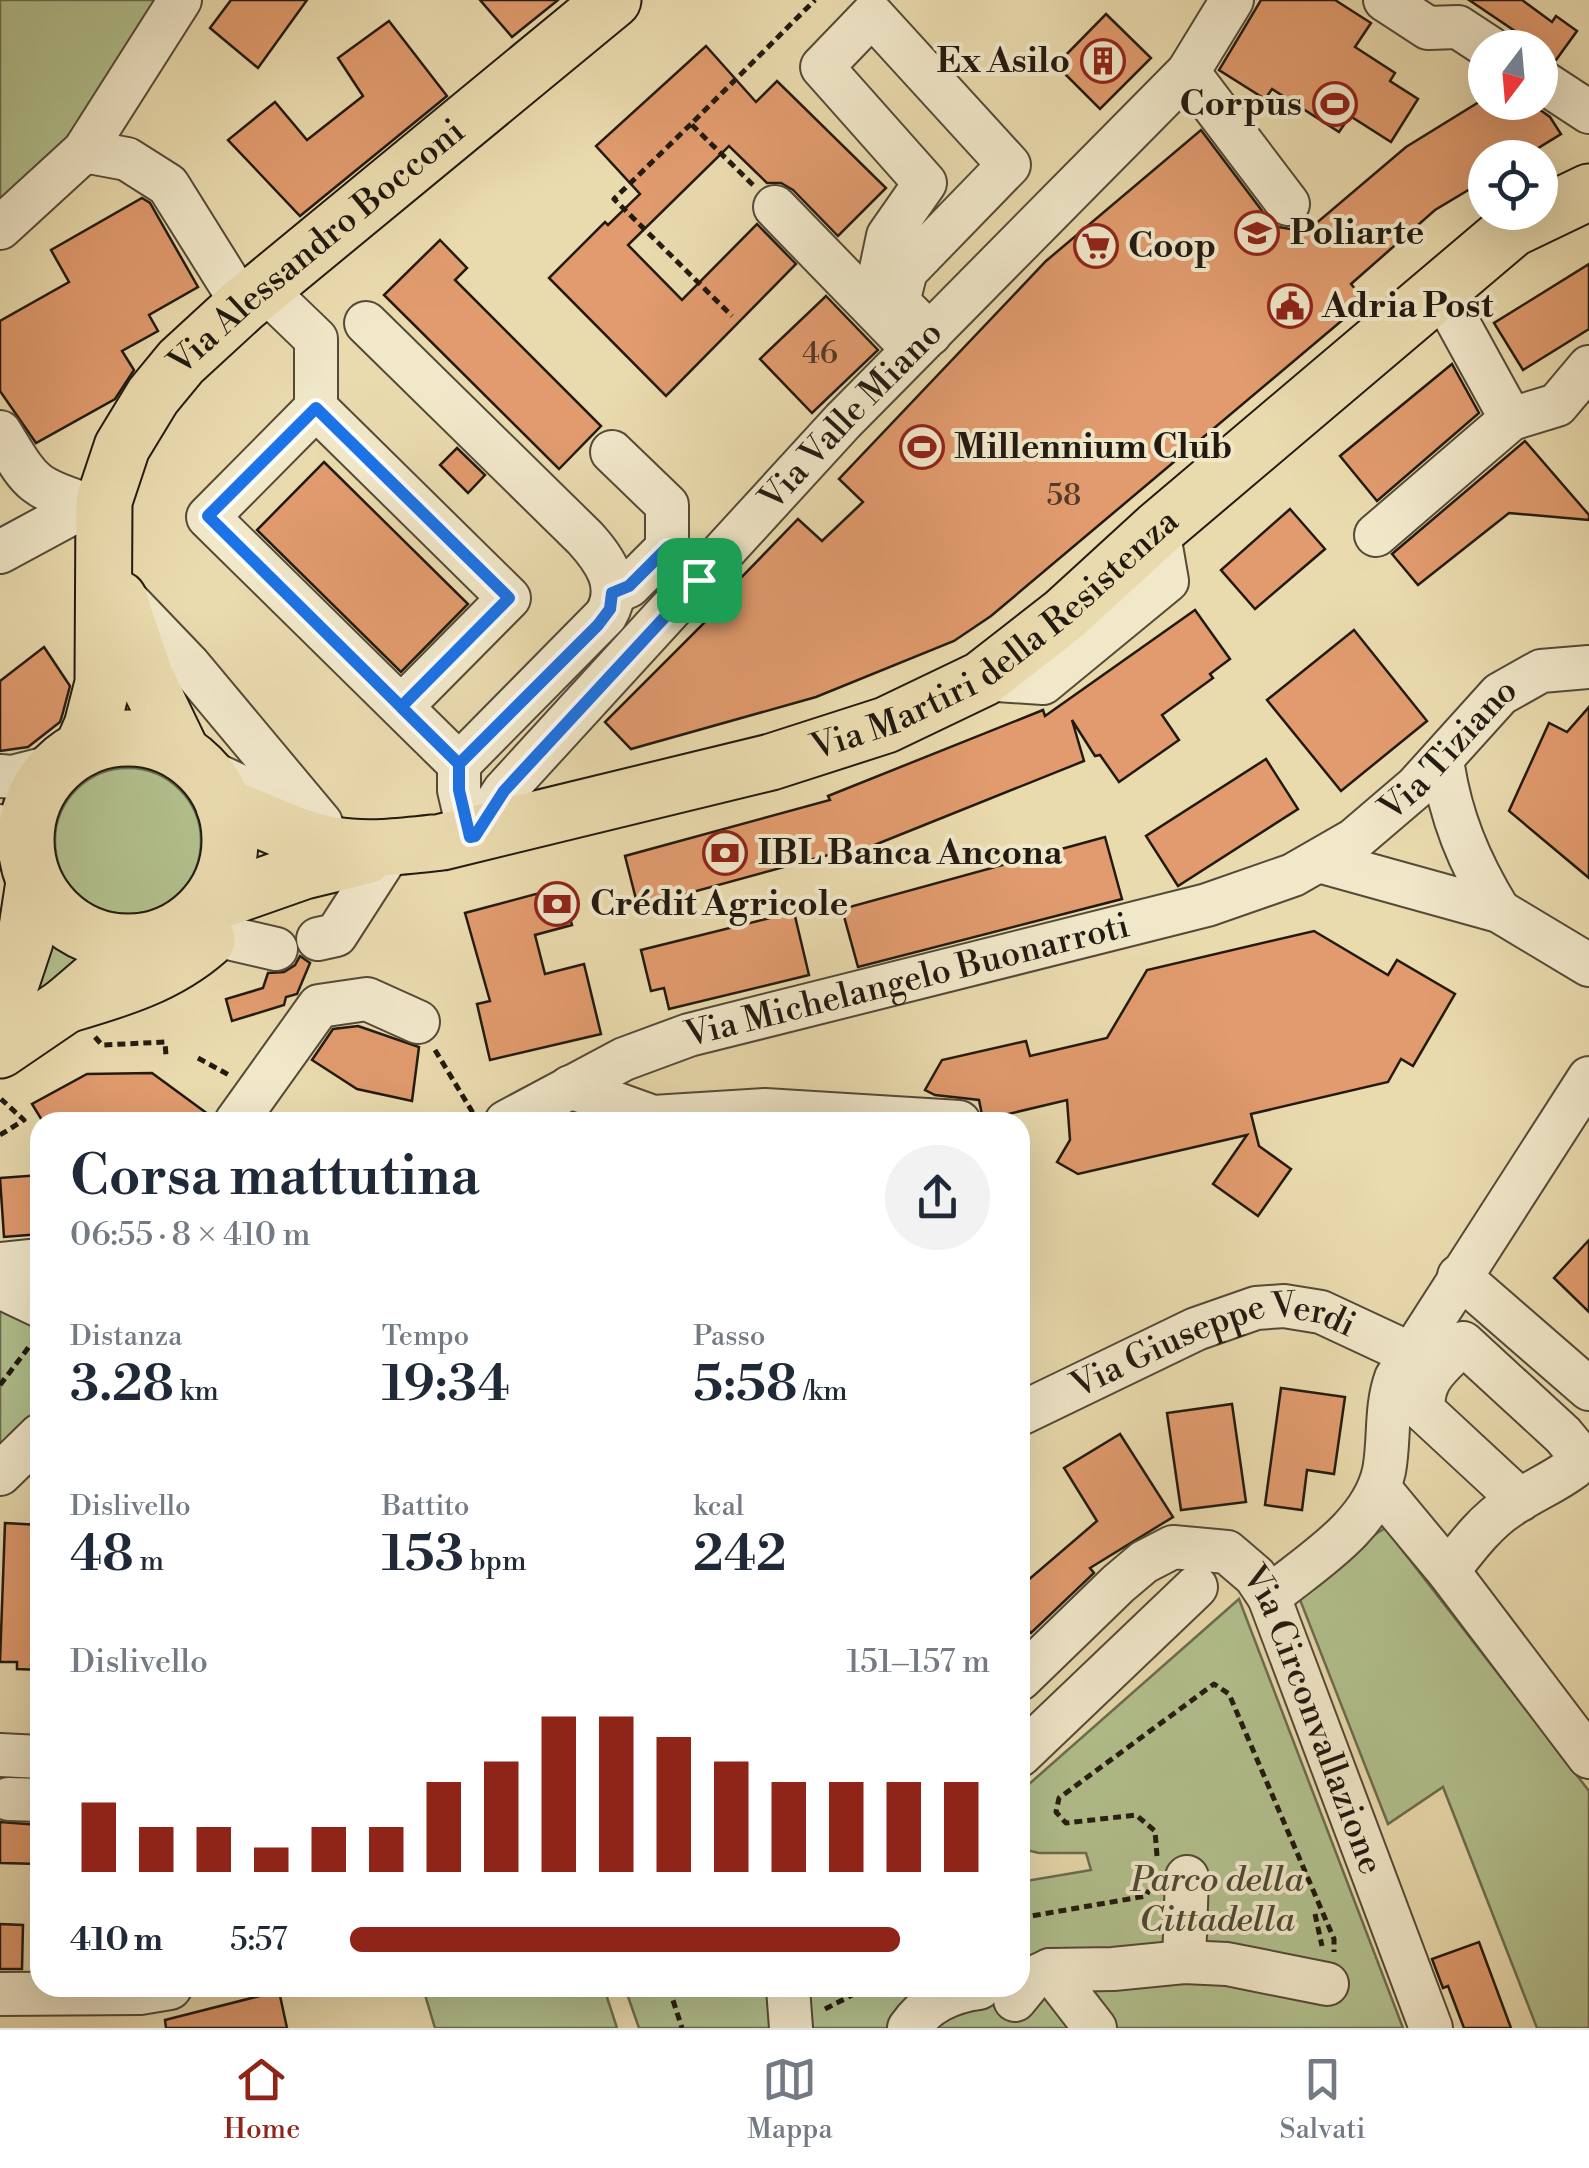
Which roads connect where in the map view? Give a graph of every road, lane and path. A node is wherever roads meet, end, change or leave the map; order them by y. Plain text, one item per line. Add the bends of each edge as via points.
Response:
1 (180, 0) edge
2 (613, 0) edge
3 (815, 0) edge
4 (1232, 0) edge
5 (1385, 0) edge
6 (1468, 34) edge
7 (1188, 72) junction
8 (1558, 92) edge
9 (1589, 112) edge
10 (691, 124) junction
11 (84, 151) junction
12 (1589, 192) edge
13 (1288, 204) dead end
14 (775, 207) joint
15 (0, 228) edge
16 (1439, 288) junction
17 (253, 296) junction
18 (898, 302) junction
19 (732, 316) dead end
20 (366, 322) dead end
21 (922, 342) junction
22 (1589, 367) edge
23 (316, 408) junction
24 (1511, 419) junction
25 (0, 432) edge
26 (612, 452) dead end
27 (102, 535) junction
28 (1376, 535) dead end
29 (667, 548) junction
30 (0, 552) edge
31 (699, 580) junction
32 (612, 593) junction
33 (1589, 667) edge
34 (401, 707) junction
35 (70, 757) junction
36 (1442, 760) junction
37 (459, 764) junction
38 (0, 776) edge
39 (202, 776) junction
40 (321, 823) junction
41 (473, 836) junction
42 (392, 848) junction
43 (20, 850) edge
44 (1319, 862) junction
45 (1500, 911) junction
46 (197, 920) junction
47 (318, 939) dead end
48 (276, 949) dead end
49 (1589, 965) edge
50 (66, 1006) junction
51 (0, 1016) edge
52 (418, 1022) joint
53 (102, 1045) dead end
54 (0, 1050) edge
55 (166, 1056) dead end
56 (1589, 1078) edge
57 (570, 1087) junction
58 (1, 1099) edge
59 (243, 1112) edge
60 (473, 1112) edge
61 (524, 1112) edge
62 (639, 1112) edge
63 (733, 1112) edge
64 (797, 1112) edge
65 (0, 1135) edge
66 (30, 1261) edge
67 (0, 1264) edge
68 (1458, 1276) junction
69 (0, 1286) edge
70 (30, 1301) edge
71 (30, 1346) edge
72 (1410, 1353) junction
73 (0, 1386) edge
74 (1589, 1389) edge
75 (1030, 1409) edge
76 (30, 1446) edge
77 (0, 1474) edge
78 (1380, 1488) junction
79 (1520, 1500) dead end
80 (1448, 1571) junction
81 (1196, 1587) dead end
82 (1269, 1597) junction
83 (1030, 1670) edge
84 (1030, 1745) edge
85 (0, 1754) edge
86 (30, 1756) edge
87 (1589, 1757) edge
88 (1187, 1877) dead end
89 (1184, 1962) junction
90 (1326, 1984) dead end
91 (0, 1994) edge
92 (30, 1995) edge
93 (89, 1997) edge
94 (672, 1997) edge
95 (789, 1997) edge
96 (944, 1997) edge
97 (149, 1999) edge
98 (1025, 2000) edge
99 (682, 2028) edge
100 (791, 2028) edge
101 (909, 2028) edge
102 (1096, 2028) edge
103 (1431, 2028) edge

1 - 11 street
2 - 17 main road, Via Alessandro Bocconi
3 - 10 path
4 - 7 street, Via Valle Miano
5 - 6 street via 1428,28 1458,27
7 - 13 street
7 - 21 street, Via Valle Miano
8 - 9 street
10 - 14 path
10 - 19 path via 614,200
11 - 15 street
11 - 17 street via 127,159 168,185
12 - 16 main road, Via Martiri della Resistenza via 1512,229
14 - 21 street
16 - 24 street
16 - 41 main road, Via Martiri della Resistenza via 1064,615 982,678 886,725 771,762
17 - 23 street via 316,340
17 - 27 main road, Via Alessandro Bocconi via 154,396 122,448
18 - 18 street via 906,271 1009,165 872,15 822,67 924,184 888,236 880,269
18 - 21 street
20 - 32 street via 600,554
21 - 31 street, Via Valle Miano
22 - 24 street via 1556,404
23 - 34 street via 208,516
23 - 34 street via 509,598
24 - 28 street
25 - 27 street via 29,480
26 - 29 street via 667,505
27 - 30 street
27 - 35 main road, Via Alessandro Bocconi via 104,683 92,726
27 - 39 main road via 145,676
27 - 40 street via 189,665
29 - 31 street
29 - 32 street via 629,586
31 - 41 street, Via Valle Miano via 504,791
32 - 37 street via 598,625
33 - 36 street, Via Tiziano via 1541,670 1500,694
34 - 37 street
35 - 38 street
35 - 39 main road via 121,738 148,740
35 - 43 main road via 43,783
36 - 44 street, Via Tiziano via 1354,840
36 - 45 street via 1461,841
37 - 41 street
39 - 40 street
39 - 42 main road via 289,832 333,845
39 - 46 main road via 230,836 221,883
40 - 42 street
41 - 42 main road, Via Martiri della Resistenza
42 - 46 main road
42 - 47 street via 336,935
43 - 46 main road via 48,905 98,938
43 - 51 main road via 25,941
44 - 45 street
44 - 57 street, Via Michelangelo Buonarroti via 1207,905 689,1035
45 - 49 street
46 - 48 street
46 - 50 main road
46 - 50 main road via 188,956 138,984
50 - 54 main road
52 - 59 street via 367,1000 319,1006
52 - 60 path
53 - 55 path via 165,1042
56 - 68 street, Via Giuseppe Verdi
57 - 61 street, Via Michelangelo Buonarroti
57 - 62 street
58 - 65 path via 24,1120
63 - 64 street
66 - 67 street
68 - 72 street, Via Giuseppe Verdi
68 - 74 street
69 - 70 street
71 - 73 path
72 - 75 street, Via Giuseppe Verdi via 1321,1312 1256,1308 1196,1329
72 - 78 street, Via Giuseppe Verdi via 1390,1393
76 - 77 street
78 - 80 street
78 - 82 street, Via Giuseppe Verdi via 1348,1531
79 - 80 street
80 - 87 street
81 - 84 street
82 - 83 street, Via Circonvallazione via 1227,1552 1173,1546 1118,1584
82 - 103 street, Via Circonvallazione
85 - 86 street
88 - 89 street
89 - 90 street
89 - 98 street via 1113,1970
91 - 92 street
93 - 97 street
94 - 99 path
95 - 100 street
96 - 101 street
98 - 102 street

